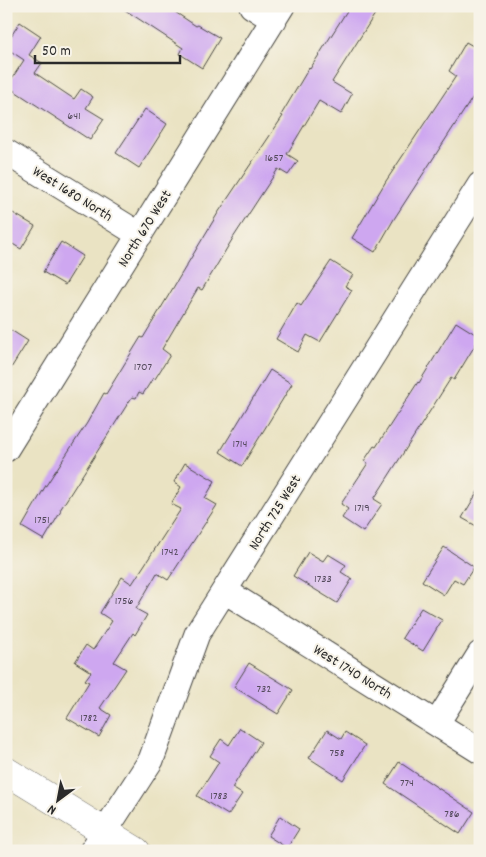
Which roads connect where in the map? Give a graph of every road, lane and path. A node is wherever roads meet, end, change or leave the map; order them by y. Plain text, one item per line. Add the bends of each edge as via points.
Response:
1 (252, 6) edge
2 (278, 13) edge
3 (6, 152) edge
4 (480, 185) edge
5 (140, 235) junction
6 (7, 446) edge
7 (225, 591) junction
8 (480, 654) edge
9 (436, 723) junction
10 (480, 751) edge
11 (6, 771) edge
12 (98, 841) edge
13 (136, 851) edge

1 - 2 street
2 - 5 street, North 670 West
3 - 5 street, West 1680 North
4 - 7 street, North 725 West
5 - 6 street, North 670 West
7 - 9 street, West 1740 North
7 - 12 street, North 725 West via 197,634 151,760
8 - 9 street
9 - 10 street, West 1740 North
11 - 12 main road
12 - 13 main road

